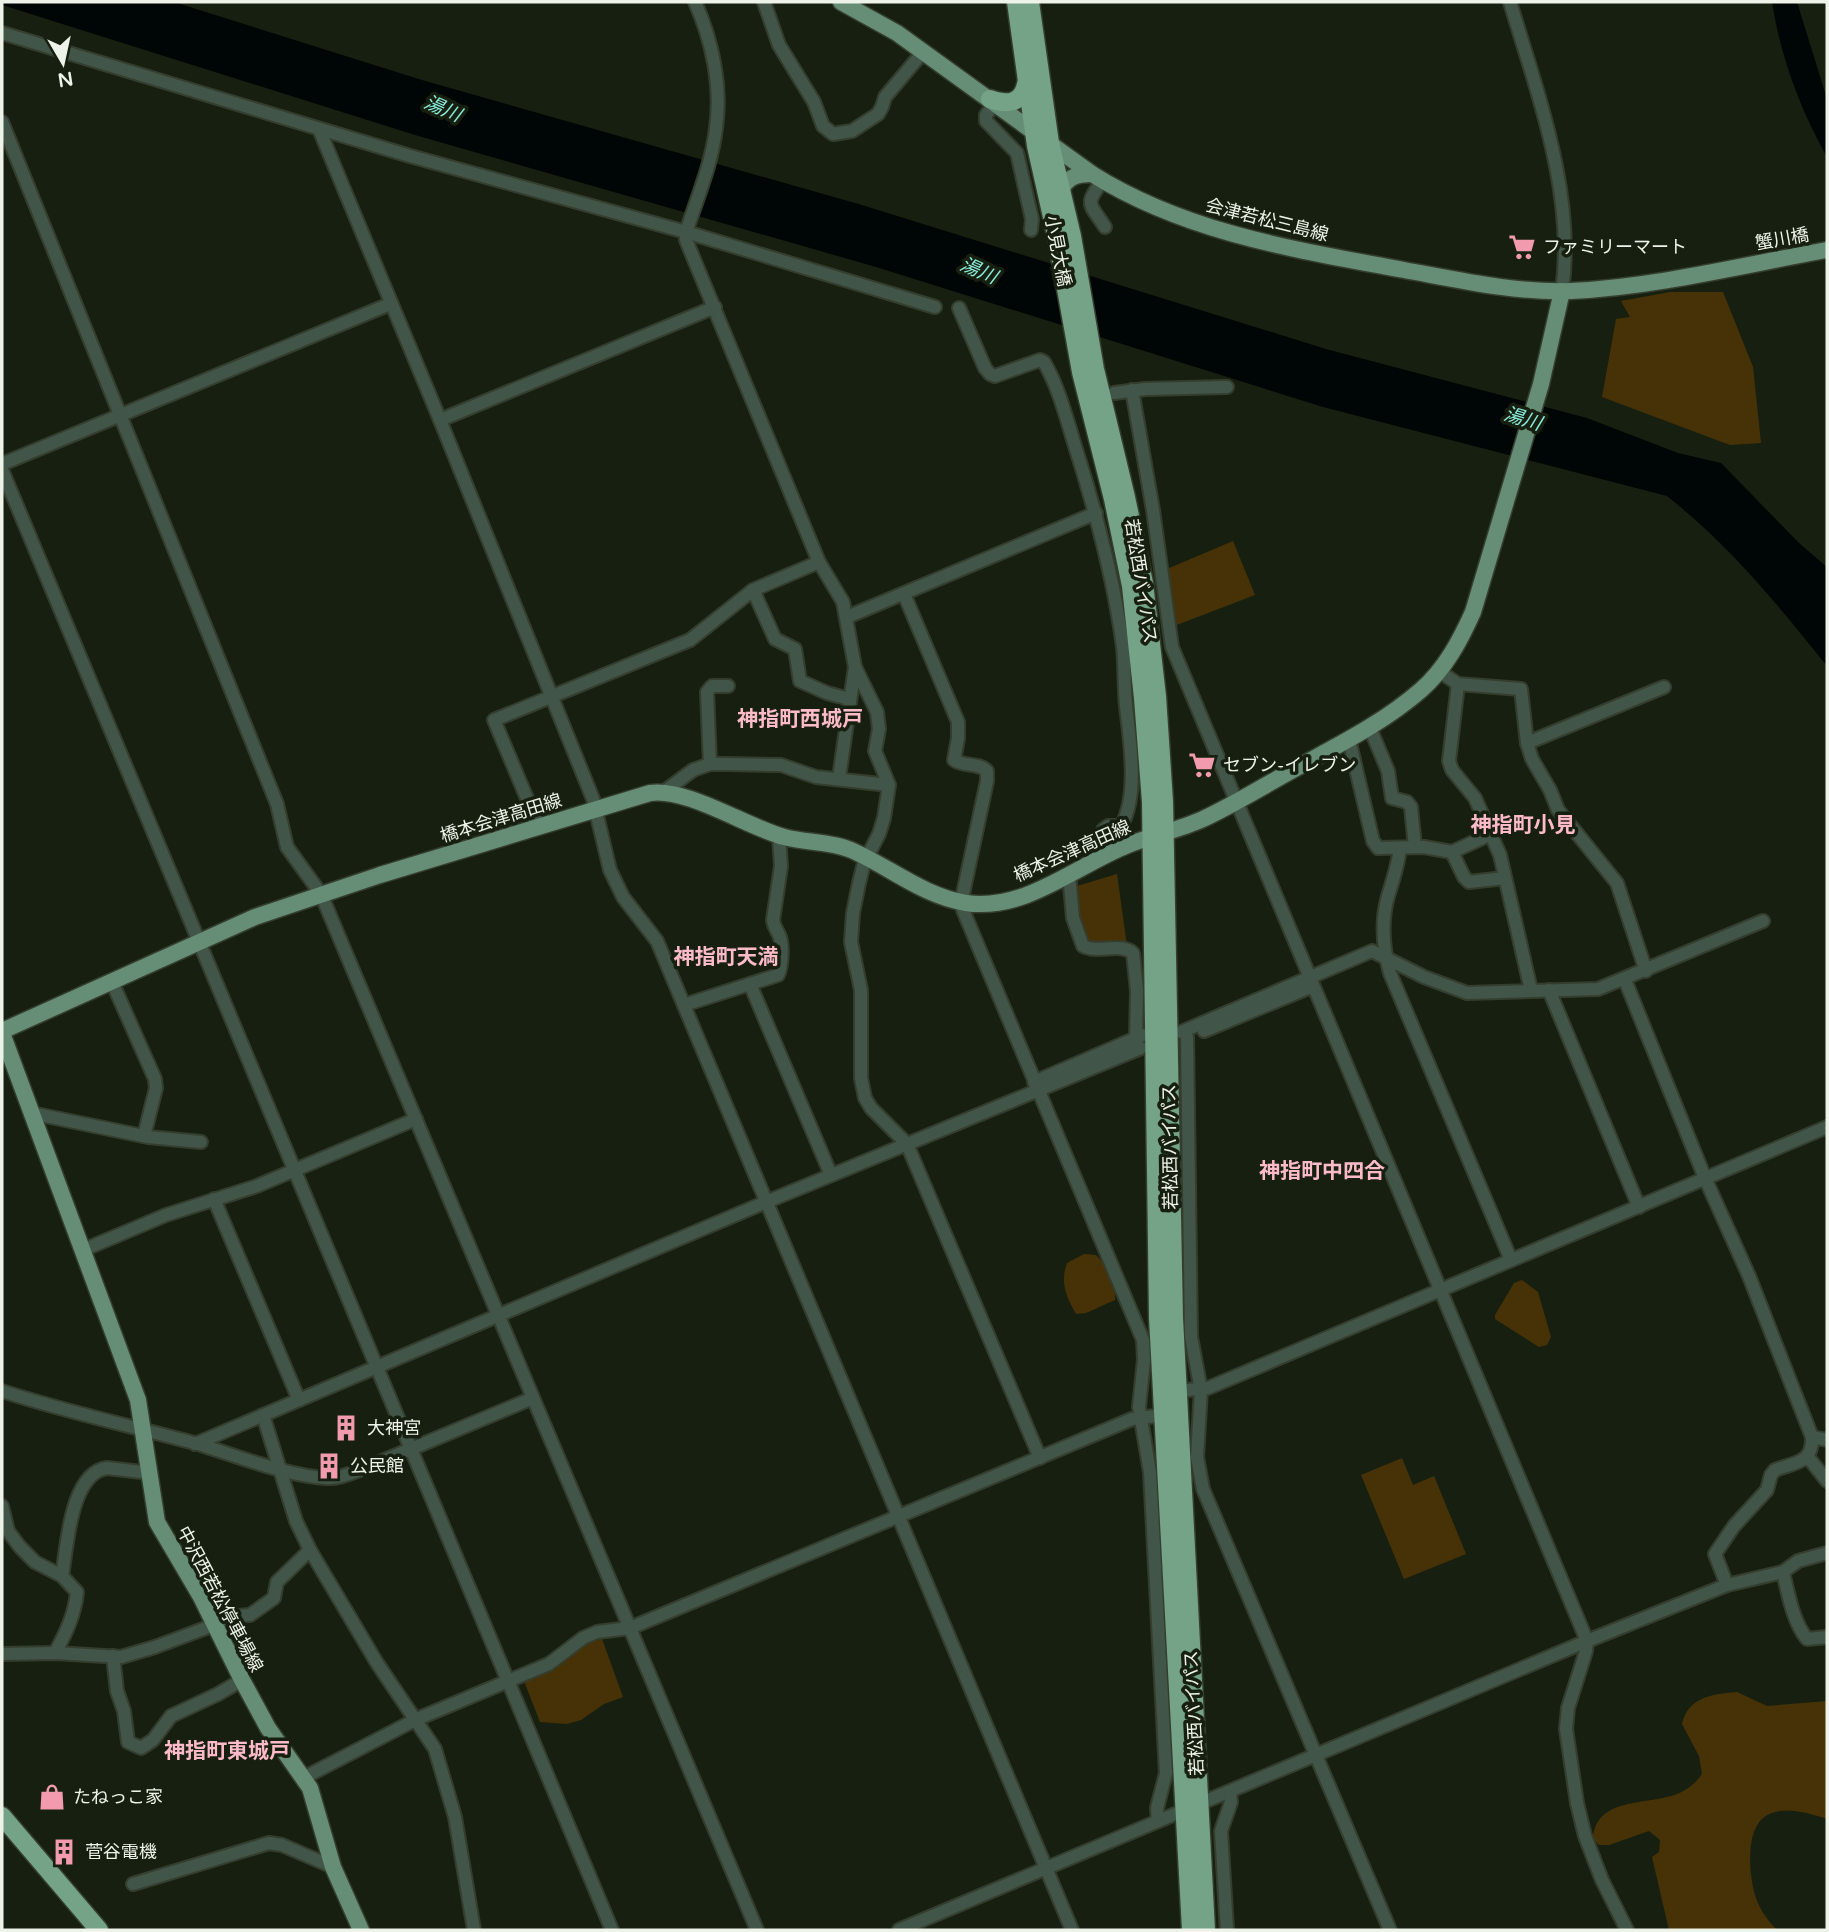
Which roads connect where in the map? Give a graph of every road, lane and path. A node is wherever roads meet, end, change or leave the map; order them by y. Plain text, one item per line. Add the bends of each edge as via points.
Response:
1 (695, 2) edge
2 (764, 2) edge
3 (841, 2) edge
4 (1016, 2) edge
5 (1030, 2) edge
6 (1510, 2) edge
7 (2, 33) edge
8 (923, 52) junction
9 (1026, 84) junction
10 (993, 101) junction
11 (2, 122) edge
12 (319, 129) junction
13 (1033, 131) junction
14 (5, 141) edge
15 (1050, 143) junction
16 (1098, 177) junction
17 (1061, 190) junction
18 (1105, 227) dead end
19 (1031, 230) dead end
20 (686, 232) junction
21 (1065, 237) junction
22 (1827, 250) edge
23 (1743, 265) joint
24 (1562, 291) junction
25 (390, 304) junction
26 (715, 307) junction
27 (935, 307) dead end
28 (959, 308) dead end
29 (1088, 370) joint
30 (1227, 387) dead end
31 (1132, 390) junction
32 (1114, 393) dead end
33 (1078, 400) dead end
34 (1063, 405) junction
35 (119, 415) junction
36 (440, 420) junction
37 (2, 464) edge
38 (2, 470) edge
39 (1096, 513) junction
40 (819, 562) junction
41 (753, 590) junction
42 (904, 594) junction
43 (847, 617) junction
44 (855, 667) junction
45 (1439, 671) junction
46 (1458, 684) junction
47 (729, 686) dead end
48 (1664, 687) dead end
49 (551, 696) junction
50 (849, 699) junction
51 (1370, 728) junction
52 (1349, 739) junction
53 (1527, 743) junction
54 (710, 764) junction
55 (839, 778) junction
56 (889, 785) junction
57 (665, 792) junction
58 (1235, 802) junction
59 (595, 809) junction
60 (538, 827) junction
61 (1492, 834) junction
62 (779, 835) junction
63 (1158, 835) junction
64 (1415, 847) junction
65 (1400, 848) junction
66 (1452, 852) junction
67 (1110, 854) junction
68 (867, 858) junction
69 (1069, 873) junction
70 (1505, 878) junction
71 (321, 894) junction
72 (963, 902) junction
73 (1763, 921) dead end
74 (200, 941) junction
75 (1385, 957) junction
76 (1646, 971) junction
77 (1625, 980) junction
78 (1311, 981) junction
79 (112, 982) junction
80 (750, 984) junction
81 (1531, 990) junction
82 (1549, 990) junction
83 (684, 1004) junction
84 (2, 1032) edge
85 (1173, 1036) junction
86 (1139, 1043) junction
87 (1036, 1086) junction
88 (31, 1113) junction
89 (416, 1119) junction
90 (1827, 1127) edge
91 (144, 1136) junction
92 (201, 1142) dead end
93 (907, 1144) junction
94 (295, 1169) junction
95 (831, 1175) junction
96 (1705, 1178) junction
97 (214, 1199) junction
98 (766, 1202) junction
99 (1639, 1207) junction
100 (83, 1250) junction
101 (1511, 1260) junction
102 (1441, 1289) junction
103 (498, 1314) junction
104 (377, 1366) junction
105 (1201, 1390) junction
106 (2, 1391) edge
107 (1177, 1391) junction
108 (533, 1398) junction
109 (299, 1400) junction
110 (263, 1415) junction
111 (1163, 1415) junction
112 (1140, 1416) junction
113 (144, 1430) junction
114 (1812, 1437) junction
115 (1827, 1440) edge
116 (195, 1444) junction
117 (411, 1449) junction
118 (1808, 1457) junction
119 (1040, 1458) junction
120 (280, 1469) junction
121 (150, 1473) junction
122 (1827, 1481) edge
123 (2, 1506) edge
124 (898, 1517) junction
125 (310, 1550) junction
126 (1827, 1553) edge
127 (1783, 1572) junction
128 (62, 1576) junction
129 (1727, 1585) junction
130 (215, 1626) junction
131 (630, 1628) junction
132 (1827, 1637) edge
133 (1587, 1641) junction
134 (55, 1653) junction
135 (2, 1654) edge
136 (113, 1656) junction
137 (242, 1680) junction
138 (508, 1681) junction
139 (417, 1719) junction
140 (1316, 1756) junction
141 (303, 1778) junction
142 (1230, 1792) junction
143 (1192, 1809) junction
144 (2, 1816) edge
145 (1158, 1821) junction
146 (333, 1867) junction
147 (1046, 1868) junction
148 (133, 1885) dead end
149 (99, 1930) edge
150 (361, 1930) edge
151 (474, 1930) edge
152 (612, 1930) edge
153 (757, 1930) edge
154 (899, 1930) edge
155 (1072, 1930) edge
156 (1191, 1930) edge
157 (1206, 1930) edge
158 (1227, 1930) edge
159 (1390, 1930) edge
160 (1627, 1930) edge

1 - 20 street via 710,41 717,127
2 - 8 street via 779,45 814,102 823,126 833,134 852,131 878,114 885,97
3 - 8 main road, 会津若松三島線
4 - 9 highway
5 - 15 highway
6 - 24 street via 1560,193 1565,253
7 - 12 street
8 - 10 main road, 会津若松三島線
9 - 10 highway via 1012,102
9 - 13 highway
10 - 13 main road, 会津若松三島線
10 - 19 street via 986,121 1017,153
11 - 14 street
12 - 20 street
12 - 25 street
13 - 15 main road, 会津若松三島線
13 - 21 highway, 小見大橋
14 - 35 street
15 - 16 main road, 会津若松三島線
15 - 17 highway, 小見大橋
16 - 17 main road via 1079,174 1069,178
16 - 18 street via 1090,200
16 - 24 main road, 会津若松三島線 via 1156,209 1259,241 1495,286
17 - 21 highway, 小見大橋
20 - 26 street via 691,255
20 - 27 street
21 - 29 highway, 小見大橋
22 - 23 main road, 蟹川橋
23 - 24 main road, 会津若松三島線 via 1636,284
24 - 45 main road, 橋本会津高田線 via 1541,384 1473,612
25 - 35 street
25 - 36 street
26 - 36 street
26 - 40 street
28 - 34 street via 990,374 1040,360
29 - 63 highway, 若松西バイパス via 1130,586
30 - 31 street
31 - 32 street
31 - 58 street via 1171,643
33 - 34 street
34 - 39 street
35 - 37 street
35 - 71 street via 277,804 288,847
36 - 49 street
38 - 74 street
39 - 42 street
39 - 67 street via 1116,603 1129,728 1130,807 1121,825 1103,830
40 - 41 street
40 - 43 street
41 - 49 street via 690,640
41 - 50 street via 775,639 795,649 800,681
42 - 43 street
42 - 72 street via 958,722 954,760 986,771
43 - 44 street
44 - 50 street
44 - 56 street via 877,712 875,751
45 - 46 street
45 - 51 main road, 橋本会津高田線
46 - 53 street via 1521,689
46 - 61 street via 1449,761 1475,798
47 - 54 street via 712,686 707,692
48 - 53 street
49 - 59 street
49 - 60 street via 494,720
50 - 55 street
51 - 52 main road, 橋本会津高田線
51 - 64 street via 1388,771 1392,798 1411,807
52 - 58 main road, 橋本会津高田線
52 - 65 street via 1374,845
53 - 76 street via 1558,810 1617,883
54 - 55 street via 781,765 804,775
54 - 57 street via 693,770
55 - 56 street
56 - 68 street via 884,818
57 - 59 main road, 橋本会津高田線
57 - 62 main road, 橋本会津高田線
58 - 63 main road, 橋本会津高田線
58 - 78 street
59 - 60 main road, 橋本会津高田線
59 - 83 street via 610,870 623,897 657,941
60 - 71 main road, 橋本会津高田線
61 - 66 street
61 - 70 street
62 - 68 main road, 橋本会津高田線 via 835,845
62 - 80 street via 781,866 773,926 781,941 780,970 778,975
63 - 67 main road, 橋本会津高田線
63 - 85 highway, 若松西バイパス
64 - 65 street
64 - 66 street
65 - 75 street via 1385,914
66 - 70 street via 1465,880
67 - 69 main road, 橋本会津高田線
68 - 72 main road, 橋本会津高田線 via 920,887
68 - 93 street via 851,942 861,990 860,1078 868,1104
69 - 72 main road, 橋本会津高田線 via 1012,899
69 - 86 street via 1073,918 1083,946 1123,948 1133,953
70 - 81 street
71 - 74 main road, 橋本会津高田線
71 - 89 street
72 - 87 street
73 - 76 street
74 - 79 main road, 橋本会津高田線
74 - 94 street
75 - 78 street via 1373,951
75 - 81 street via 1468,993
75 - 101 street
76 - 77 street
77 - 82 street via 1598,989
77 - 96 street
78 - 85 street
78 - 102 street
79 - 84 main road, 橋本会津高田線
79 - 91 street via 155,1079
80 - 83 street
80 - 95 street
81 - 82 street
82 - 99 street
83 - 98 street
84 - 88 main road, 中沢西若松停車場線
85 - 86 street
85 - 105 street via 1191,1337
85 - 107 highway, 若松西バイパス
85 - 111 highway, 若松西バイパス via 1158,1304
86 - 87 street
87 - 93 street
87 - 112 street via 1143,1340
88 - 91 street
88 - 100 main road, 中沢西若松停車場線
89 - 94 street
89 - 103 street
90 - 96 street
91 - 92 street
93 - 95 street
93 - 119 street
94 - 97 street
94 - 104 street
95 - 98 street
96 - 99 street
96 - 114 street
97 - 100 street
97 - 109 street
98 - 103 street
98 - 124 street
99 - 101 street
100 - 113 main road, 中沢西若松停車場線 via 138,1400
101 - 102 street
102 - 105 street
102 - 133 street
103 - 104 street
103 - 108 street
104 - 109 street
104 - 117 street
105 - 107 street
105 - 140 street via 1197,1457 1203,1489
106 - 113 street
107 - 143 highway, 若松西バイパス
108 - 117 street
108 - 131 street
109 - 110 street
110 - 116 street
110 - 120 street
111 - 112 street
111 - 143 highway, 若松西バイパス
112 - 119 street
112 - 145 street via 1150,1472 1166,1773 1157,1805
113 - 116 street
113 - 121 main road, 中沢西若松停車場線
114 - 115 street
114 - 118 street
116 - 120 street
117 - 120 street via 335,1478
117 - 138 street
118 - 122 street
118 - 129 street via 1771,1475 1768,1490 1715,1554
119 - 124 street
120 - 125 street
121 - 128 street via 102,1468 90,1478 72,1510
121 - 130 main road, 中沢西若松停車場線 via 157,1522
123 - 128 street via 8,1531 20,1547 35,1562
124 - 131 street
124 - 147 street
125 - 130 street via 277,1582 274,1598 250,1615
125 - 139 street via 377,1663
126 - 127 street via 1798,1561
127 - 129 street
127 - 132 street via 1802,1633 1807,1639
128 - 134 street via 77,1592 76,1605
129 - 133 street
130 - 136 street via 131,1655
130 - 137 main road, 中沢西若松停車場線
131 - 138 street via 583,1638 549,1664
131 - 153 street
133 - 140 street
133 - 160 street via 1566,1729 1585,1836
134 - 135 street
134 - 136 street
136 - 137 street via 128,1742 141,1748 171,1716
137 - 141 main road, 中沢西若松停車場線
138 - 139 street
138 - 152 street
139 - 141 street
139 - 151 street via 435,1749 455,1817
140 - 142 street
140 - 159 street
141 - 146 main road, 中沢西若松停車場線
142 - 143 street
142 - 158 street via 1221,1831
143 - 145 street
143 - 156 highway, 若松西バイパス
143 - 157 highway, 若松西バイパス
144 - 149 highway
145 - 147 street
146 - 148 street via 282,1844 269,1843
146 - 150 main road, 中沢西若松停車場線
147 - 154 street
147 - 155 street

